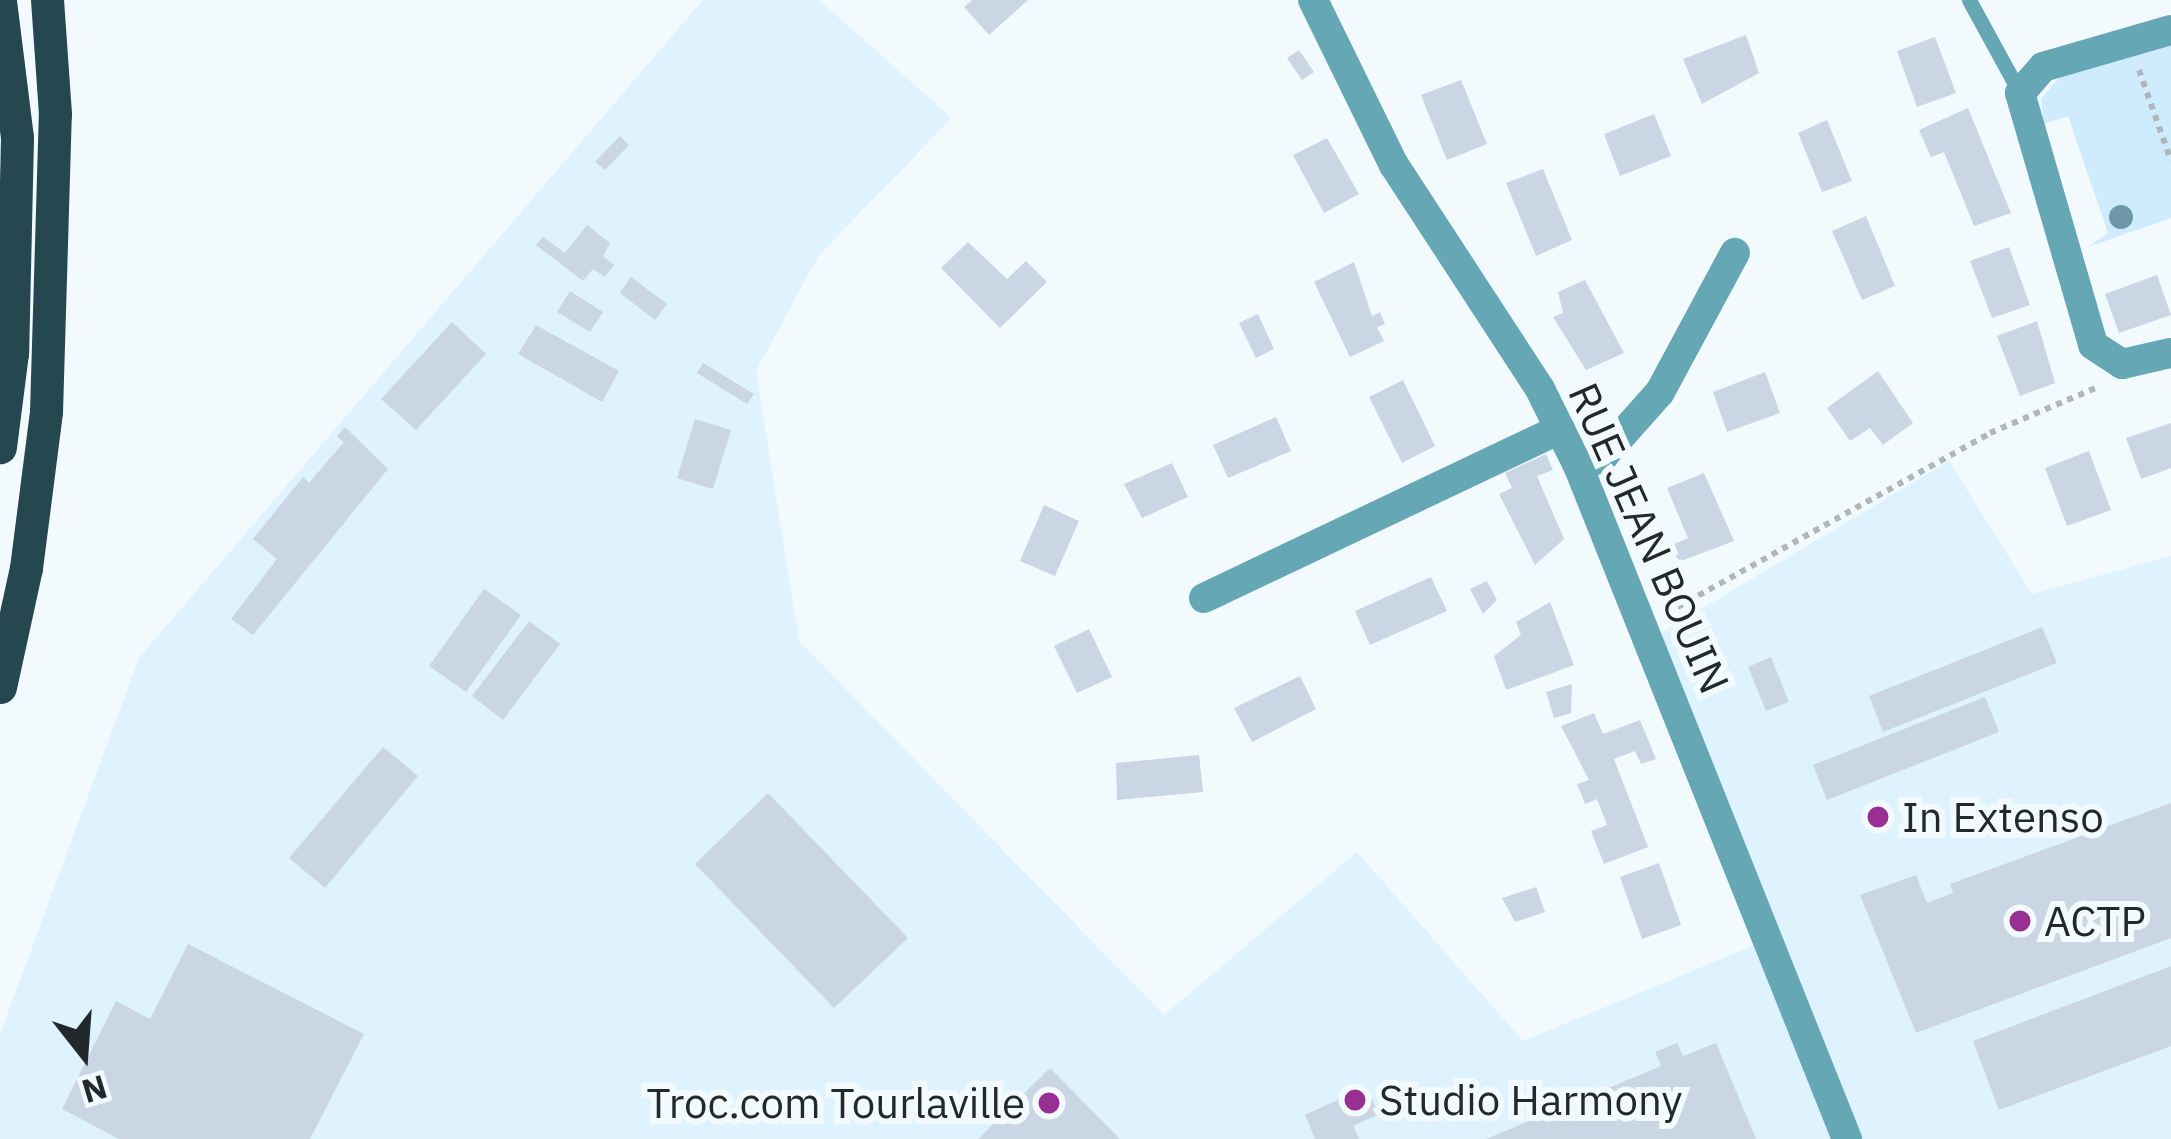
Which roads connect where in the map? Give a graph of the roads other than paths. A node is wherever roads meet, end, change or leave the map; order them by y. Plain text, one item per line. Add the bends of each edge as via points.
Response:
1 (47, 0) edge
2 (1313, 0) edge
3 (1969, 0) edge
4 (0, 1) edge
5 (2171, 30) edge
6 (2020, 93) junction
7 (1735, 253) dead end
8 (2171, 353) edge
9 (1560, 429) junction
10 (0, 447) edge
11 (1579, 468) junction
12 (1204, 598) dead end
13 (0, 688) edge
14 (1847, 1139) edge

1 - 13 highway via 56,114 46,412
2 - 9 street, RUE JEAN BOUIN via 1394,165
3 - 6 lane
4 - 10 highway via 16,138 12,353
5 - 6 street via 2043,67
6 - 8 street via 2093,345 2122,364
7 - 11 street via 1660,392 1604,455
9 - 11 street, RUE JEAN BOUIN
9 - 12 street
11 - 14 street, RUE JEAN BOUIN via 1648,624

